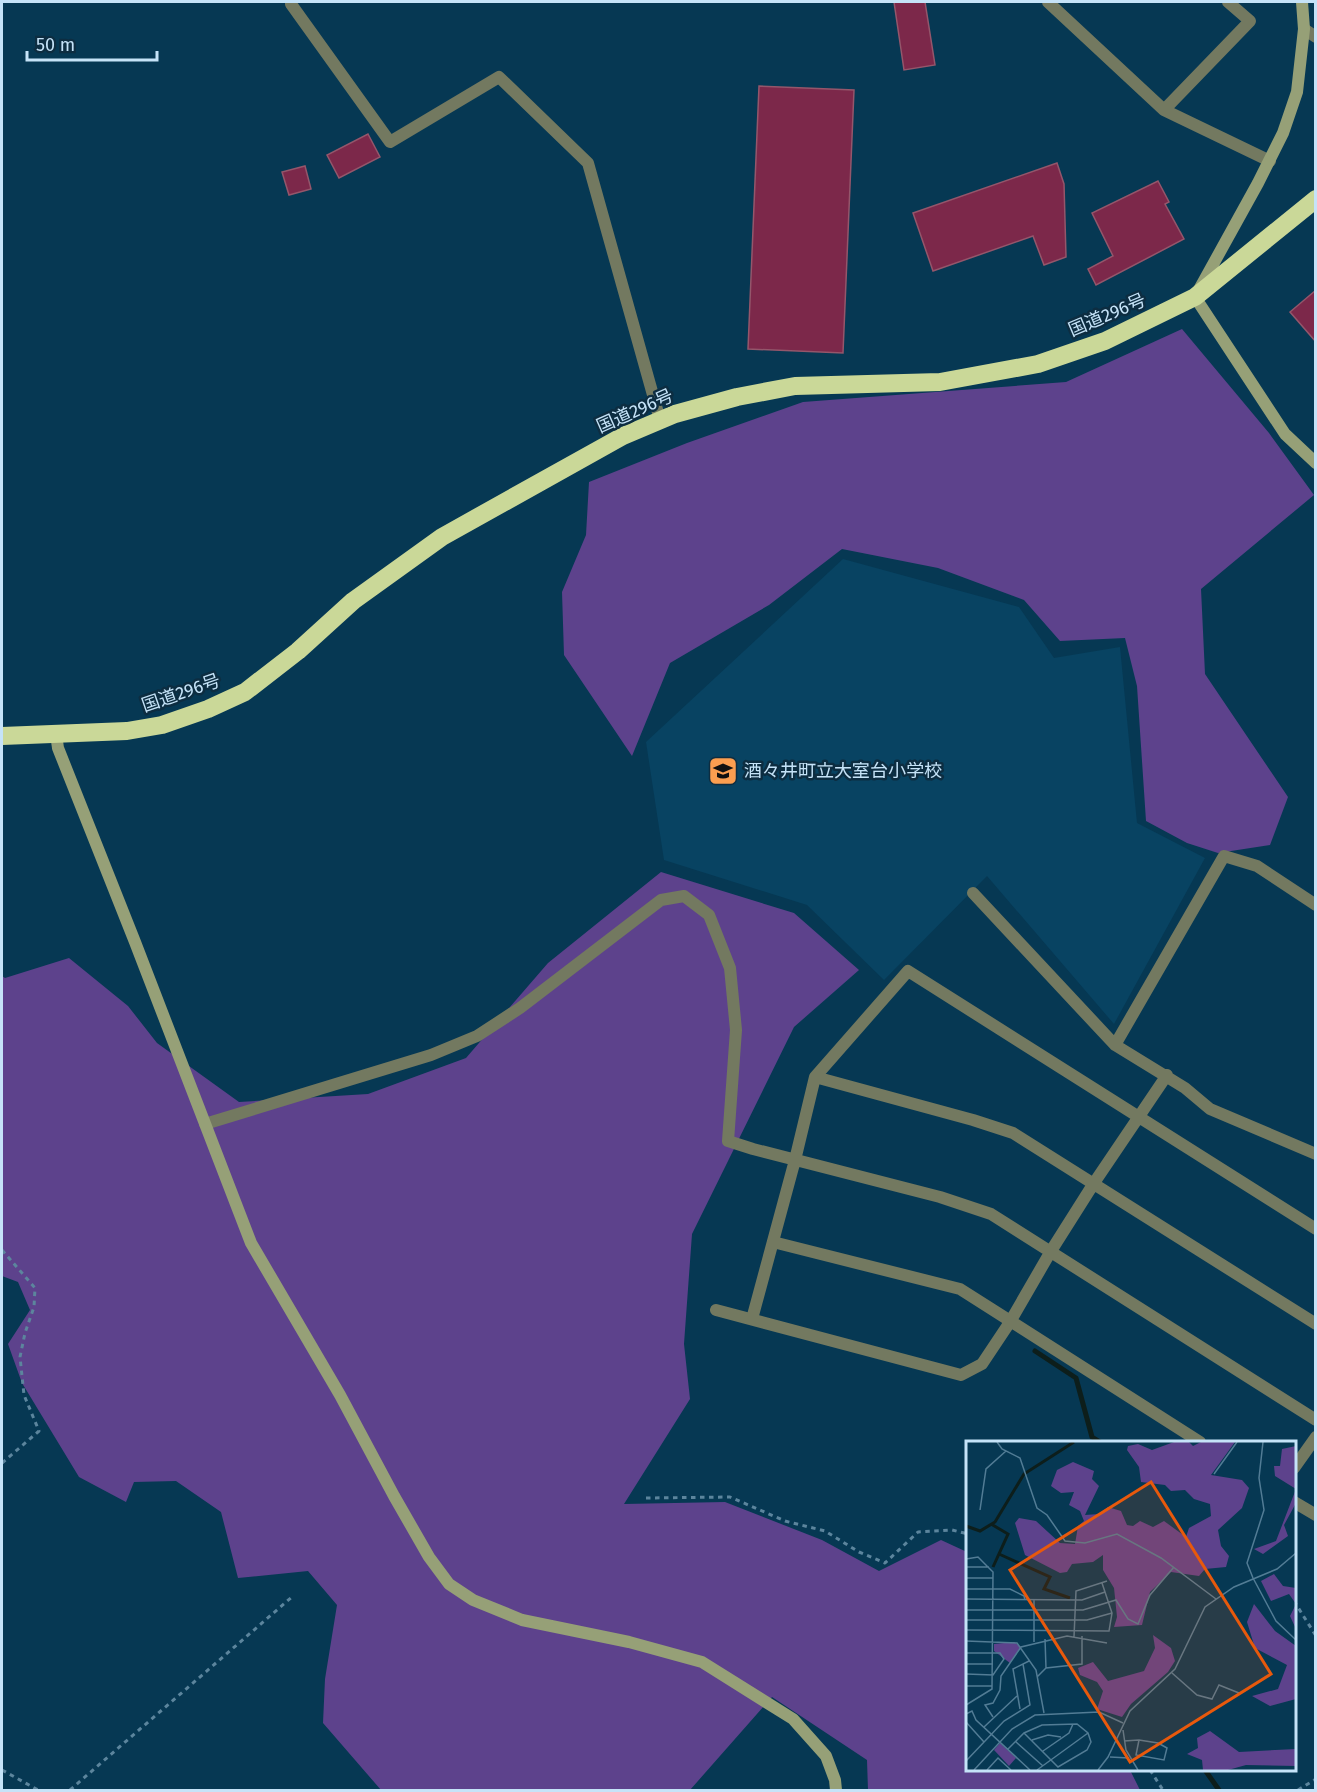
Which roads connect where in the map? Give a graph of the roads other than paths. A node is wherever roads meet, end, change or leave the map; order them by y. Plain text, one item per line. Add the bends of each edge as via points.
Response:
1 (1048, 2) edge
2 (1228, 2) edge
3 (1302, 2) edge
4 (291, 4) dead end
5 (1304, 29) junction
6 (1316, 37) edge
7 (1164, 110) junction
8 (1270, 161) junction
9 (1316, 199) edge
10 (1195, 297) junction
11 (660, 420) junction
12 (1316, 463) edge
13 (56, 734) junction
14 (2, 736) edge
15 (973, 893) dead end
16 (1316, 905) edge
17 (1115, 1045) junction
18 (1167, 1076) junction
19 (815, 1077) junction
20 (1138, 1117) junction
21 (205, 1124) junction
22 (1316, 1154) edge
23 (795, 1160) junction
24 (1094, 1184) junction
25 (1316, 1229) edge
26 (773, 1242) junction
27 (1051, 1251) junction
28 (716, 1310) dead end
29 (752, 1319) junction
30 (1010, 1322) junction
31 (1316, 1324) edge
32 (1316, 1420) edge
33 (1316, 1437) edge
34 (1197, 1441) edge
35 (1296, 1465) edge
36 (1296, 1503) edge
37 (1316, 1515) edge
38 (836, 1791) edge

1 - 7 street
2 - 7 street via 1250,21
3 - 5 street
4 - 11 street via 390,142 499,77 588,163
5 - 6 street
5 - 8 street via 1297,92
7 - 8 street
8 - 10 street
9 - 10 highway, 国道296号
10 - 11 highway, 国道296号 via 1105,341 1038,364 940,382 795,386 737,397
10 - 12 street via 1285,434
11 - 13 highway, 国道296号 via 623,436 442,537 353,601 245,692 162,725 127,731
13 - 14 highway, 国道296号
13 - 21 street via 58,748
15 - 17 street
16 - 17 street via 1257,866 1224,856
17 - 18 street
18 - 20 street
18 - 22 street via 1210,1109
19 - 20 street via 908,971
19 - 23 street
19 - 24 street via 1013,1133
20 - 24 street
20 - 25 street
21 - 23 street via 431,1055 477,1036 520,1008 661,900 684,896 709,915 730,968 736,1030 728,1141
21 - 38 street via 251,1244 429,1557 449,1584 473,1600 522,1620 702,1662 793,1719 826,1756
23 - 26 street
23 - 27 street via 992,1214
24 - 27 street
24 - 31 street
26 - 29 street
26 - 30 street via 960,1289
27 - 30 street
27 - 32 street
28 - 29 street
29 - 30 street via 961,1375 982,1364
30 - 34 street
33 - 35 street
36 - 37 street

